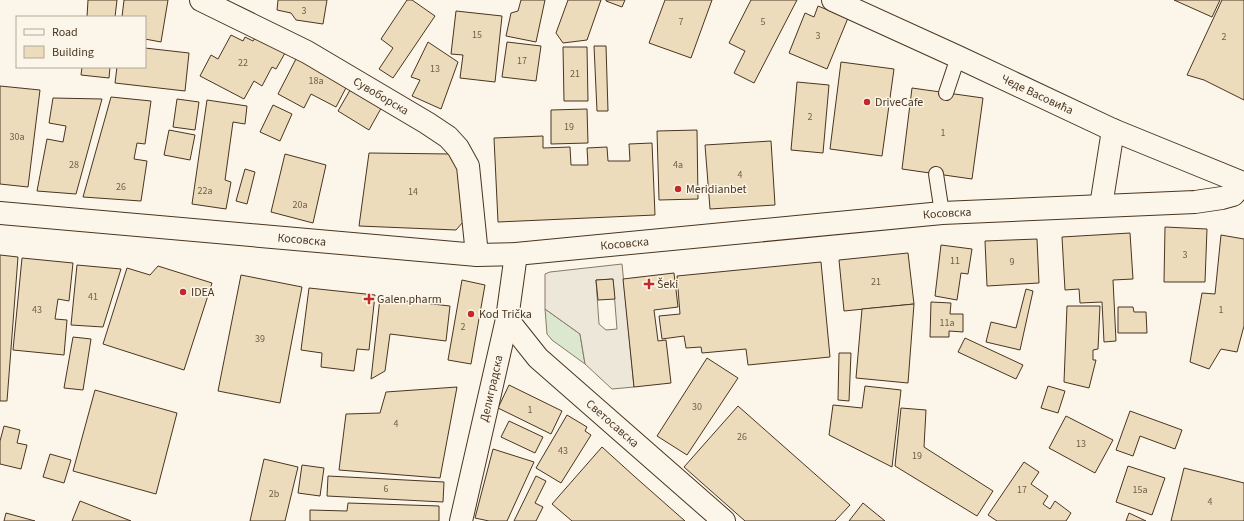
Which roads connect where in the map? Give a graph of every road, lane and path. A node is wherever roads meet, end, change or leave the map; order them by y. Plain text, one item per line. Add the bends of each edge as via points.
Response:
1 (201, 0) edge
2 (833, 0) edge
3 (958, 57) junction
4 (946, 93) dead end
5 (1113, 130) junction
6 (936, 174) dead end
7 (1244, 183) edge
8 (1101, 206) junction
9 (0, 213) edge
10 (942, 213) junction
11 (516, 254) junction
12 (476, 255) junction
13 (506, 319) junction
14 (461, 521) edge
15 (724, 521) edge

1 - 12 street, Сувоборска via 307,52 448,137 468,166
2 - 3 street, Чеде Васовића
3 - 4 lane
3 - 5 street, Чеде Васовића
5 - 7 street, Чеде Васовића
5 - 8 street
6 - 10 lane
7 - 8 street, Косовска via 1233,195 1222,198 1195,202
8 - 10 street, Косовска
9 - 12 street, Косовска
10 - 11 street, Косовска
11 - 12 street, Косовска
11 - 13 street, Делиградска
13 - 14 street, Делиградска
13 - 15 street, Светосавска via 538,358

